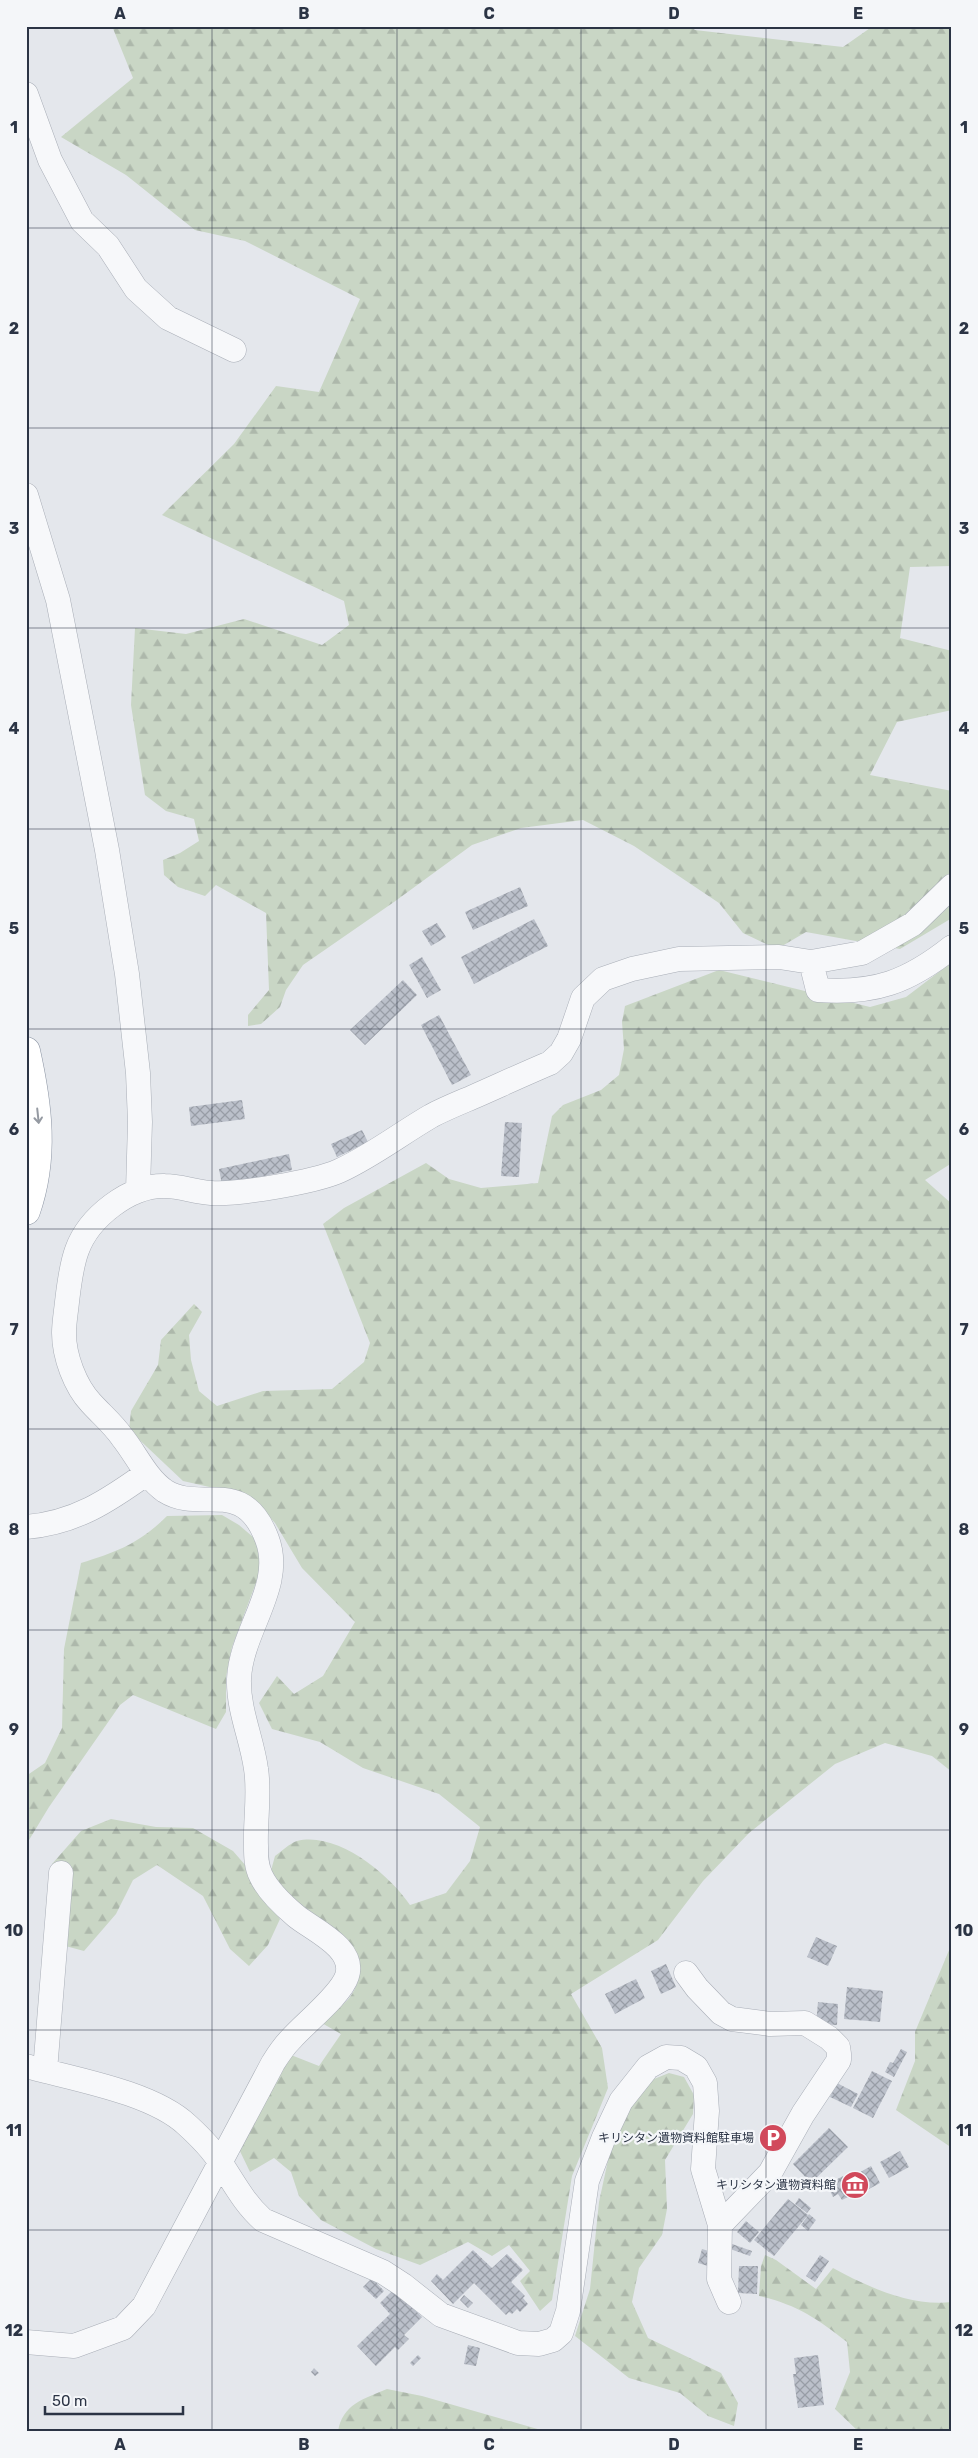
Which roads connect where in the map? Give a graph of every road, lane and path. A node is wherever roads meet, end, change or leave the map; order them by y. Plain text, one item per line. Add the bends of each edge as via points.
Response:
1 (26, 94) edge
2 (234, 350) dead end
3 (26, 495) edge
4 (952, 886) edge
5 (952, 947) edge
6 (811, 962) junction
7 (26, 1051) edge
8 (138, 1190) junction
9 (26, 1211) edge
10 (147, 1473) junction
11 (26, 1527) edge
12 (61, 1873) dead end
13 (686, 1973) dead end
14 (35, 2068) edge
15 (220, 2160) junction
16 (720, 2225) junction
17 (730, 2302) dead end
18 (26, 2342) edge

1 - 2 street via 50,160 82,221 108,246 136,289 168,318
3 - 8 street via 58,600 108,850 138,1073
4 - 6 street via 913,924 862,953
5 - 6 street via 912,975 860,990 818,990
6 - 8 street via 779,957 679,959 632,968 604,979 583,998 569,1039 550,1063 433,1115 336,1173 245,1191 212,1194 164,1186
7 -> 9 highway via 39,1121 38,1157
8 - 10 street via 92,1224 77,1248 70,1277 64,1333 69,1363 78,1385 124,1439
10 - 11 street via 108,1502 79,1515 49,1525
10 - 15 street via 162,1489 178,1497 225,1499 241,1505 255,1516 263,1530 272,1567 267,1591 251,1625 239,1678 242,1708 257,1771 256,1863 262,1879 276,1896 296,1916 340,1949 348,1962 347,1975 340,1989 272,2063
12 - 14 street
13 - 16 street via 697,1988 732,2019 770,2024 805,2023 829,2038 840,2054 770,2173
14 - 15 street via 147,2100 186,2123
15 - 16 street via 232,2184 263,2220 383,2272 441,2315 518,2343 538,2344 553,2340 561,2333 568,2311 587,2182 621,2101 648,2067 666,2057 681,2058 696,2067 705,2083 707,2111 703,2169
15 - 18 street via 144,2306 123,2328 74,2346
16 - 17 street via 719,2279

